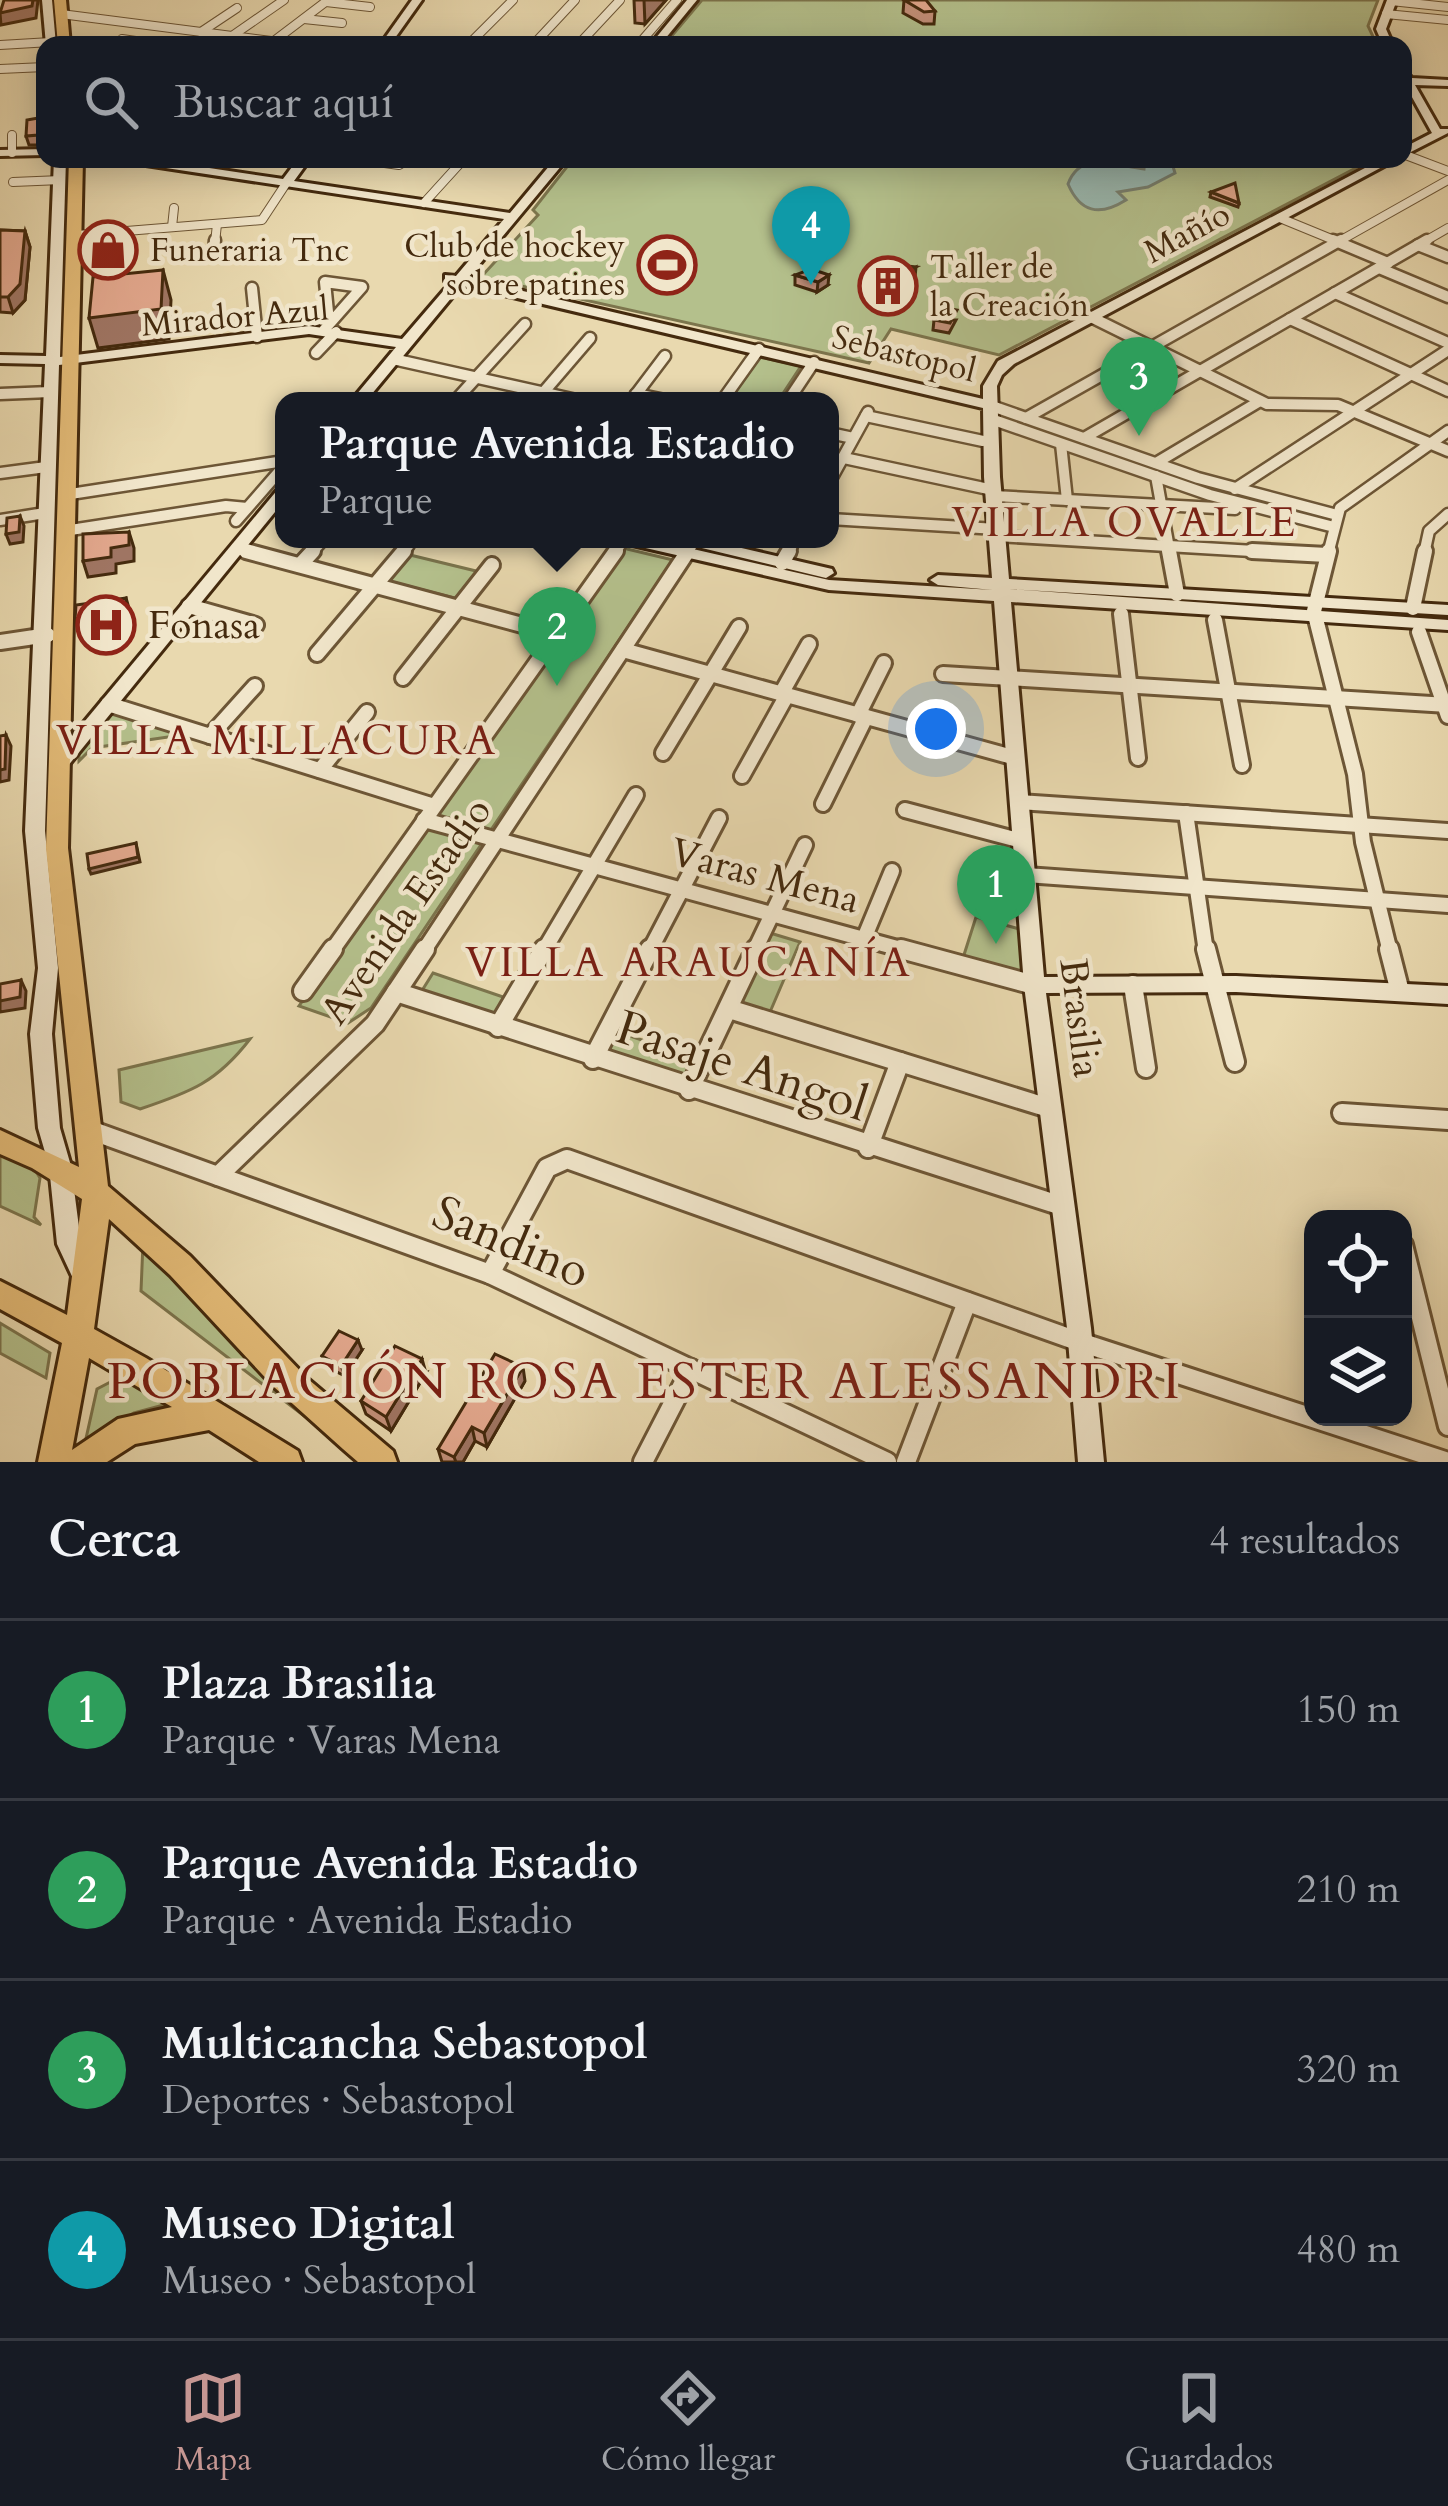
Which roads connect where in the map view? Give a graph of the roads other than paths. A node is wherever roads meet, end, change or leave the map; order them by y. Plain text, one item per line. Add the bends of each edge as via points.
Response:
1 (49, 0) edge
2 (284, 0) edge
3 (417, 0) edge
4 (513, 0) edge
5 (574, 0) edge
6 (620, 0) edge
7 (677, 0) edge
8 (692, 0) edge
9 (327, 1) edge
10 (1390, 5) edge
11 (370, 7) dead end
12 (1448, 7) edge
13 (237, 8) dead end
14 (60, 9) edge
15 (304, 19) junction
16 (1448, 20) edge
17 (342, 23) dead end
18 (188, 30) junction
19 (201, 32) junction
20 (56, 36) edge
21 (178, 36) edge
22 (232, 36) joint
23 (281, 36) edge
24 (391, 36) edge
25 (477, 36) edge
26 (541, 36) edge
27 (586, 36) edge
28 (653, 36) edge
29 (655, 36) edge
30 (1384, 36) edge
31 (36, 44) edge
32 (0, 45) edge
33 (36, 68) edge
34 (0, 69) edge
35 (1412, 77) edge
36 (1448, 83) edge
37 (1412, 85) edge
38 (1443, 132) edge
39 (12, 135) dead end
40 (1412, 149) edge
41 (36, 152) edge
42 (6, 153) edge
43 (1412, 158) edge
44 (60, 168) edge
45 (75, 168) edge
46 (189, 168) edge
47 (297, 168) edge
48 (456, 168) edge
49 (554, 168) edge
50 (1374, 168) edge
51 (1448, 176) edge
52 (61, 180) junction
53 (13, 182) dead end
54 (287, 182) junction
55 (424, 203) junction
56 (174, 208) dead end
57 (514, 217) junction
58 (1280, 218) junction
59 (217, 224) junction
60 (172, 227) junction
61 (1448, 228) edge
62 (69, 233) junction
63 (1339, 242) junction
64 (1418, 245) junction
65 (214, 250) dead end
66 (1448, 257) edge
67 (1383, 265) junction
68 (455, 279) junction
69 (253, 288) dead end
70 (1335, 293) junction
71 (1448, 297) edge
72 (1091, 317) junction
73 (1290, 319) junction
74 (525, 324) dead end
75 (330, 328) junction
76 (257, 337) junction
77 (590, 338) dead end
78 (400, 343) junction
79 (1448, 346) edge
80 (1152, 347) junction
81 (759, 349) junction
82 (316, 353) dead end
83 (665, 356) dead end
84 (394, 359) junction
85 (814, 362) junction
86 (0, 363) edge
87 (57, 363) junction
88 (1200, 371) junction
89 (1411, 374) junction
90 (477, 378) junction
91 (1448, 391) edge
92 (50, 392) junction
93 (352, 392) edge
94 (366, 392) edge
95 (464, 392) edge
96 (523, 392) edge
97 (544, 392) edge
98 (637, 392) edge
99 (728, 392) edge
100 (794, 392) edge
101 (0, 394) edge
102 (1260, 400) junction
103 (987, 409) junction
104 (1354, 411) junction
105 (1026, 418) junction
106 (1448, 431) edge
107 (839, 435) edge
108 (853, 438) junction
109 (1084, 438) junction
110 (983, 441) junction
111 (1430, 443) junction
112 (1061, 444) junction
113 (1448, 452) edge
114 (844, 458) junction
115 (275, 465) edge
116 (839, 466) edge
117 (46, 467) junction
118 (1156, 470) junction
119 (0, 473) edge
120 (275, 475) edge
121 (993, 488) junction
122 (1234, 489) junction
123 (64, 495) junction
124 (1067, 500) junction
125 (275, 502) edge
126 (1161, 505) junction
127 (248, 508) junction
128 (1264, 510) junction
129 (1448, 514) edge
130 (45, 518) junction
131 (0, 520) edge
132 (839, 520) edge
133 (236, 521) dead end
134 (1335, 521) junction
135 (64, 531) junction
136 (997, 532) junction
137 (1168, 546) junction
138 (236, 548) junction
139 (316, 548) edge
140 (407, 548) edge
141 (619, 548) edge
142 (687, 548) edge
143 (706, 548) edge
144 (713, 548) edge
145 (791, 548) edge
146 (1327, 555) junction
147 (782, 563) junction
148 (300, 565) junction
149 (492, 566) dead end
150 (376, 585) junction
151 (1002, 589) junction
152 (1177, 594) junction
153 (189, 606) junction
154 (459, 608) junction
155 (1413, 608) junction
156 (1314, 609) junction
157 (1448, 610) edge
158 (1121, 614) dead end
159 (1215, 620) dead end
160 (256, 625) dead end
161 (1448, 625) edge
162 (739, 627) dead end
163 (1419, 632) dead end
164 (53, 634) junction
165 (556, 634) junction
166 (0, 642) edge
167 (809, 644) dead end
168 (623, 650) junction
169 (317, 654) dead end
170 (884, 663) dead end
171 (710, 674) junction
172 (944, 674) dead end
173 (403, 679) dead end
174 (1010, 679) junction
175 (255, 686) dead end
176 (1129, 686) junction
177 (1229, 692) junction
178 (784, 695) junction
179 (1336, 698) junction
180 (108, 704) junction
181 (1447, 709) edge
182 (367, 712) dead end
183 (862, 716) junction
184 (210, 736) junction
185 (663, 753) dead end
186 (1016, 758) junction
187 (1138, 758) dead end
188 (61, 762) junction
189 (1242, 765) dead end
190 (320, 770) junction
191 (742, 776) dead end
192 (636, 795) dead end
193 (1019, 802) junction
194 (823, 804) dead end
195 (905, 810) dead end
196 (429, 813) junction
197 (1186, 813) junction
198 (719, 818) dead end
199 (1360, 824) junction
200 (1448, 831) edge
201 (497, 841) junction
202 (1022, 841) junction
203 (805, 845) dead end
204 (593, 867) junction
205 (892, 871) dead end
206 (1026, 875) junction
207 (1197, 887) junction
208 (681, 891) junction
209 (1377, 900) junction
210 (1448, 905) edge
211 (771, 916) junction
212 (863, 941) junction
213 (1215, 983) junction
214 (1132, 985) junction
215 (1034, 986) junction
216 (303, 991) dead end
217 (396, 992) junction
218 (1400, 992) junction
219 (1448, 995) edge
220 (729, 1009) junction
221 (498, 1027) junction
222 (592, 1058) junction
223 (900, 1062) junction
224 (1234, 1062) dead end
225 (1146, 1068) dead end
226 (689, 1090) junction
227 (1052, 1109) junction
228 (1342, 1113) dead end
229 (1448, 1120) edge
230 (90, 1130) junction
231 (0, 1142) edge
232 (868, 1148) junction
233 (60, 1166) junction
234 (218, 1176) junction
235 (96, 1189) junction
236 (1065, 1208) junction
237 (490, 1274) junction
238 (86, 1279) junction
239 (1412, 1281) edge
240 (0, 1294) edge
241 (967, 1303) junction
242 (80, 1337) junction
243 (1080, 1342) junction
244 (691, 1369) junction
245 (212, 1415) junction
246 (1448, 1426) edge
247 (53, 1462) edge
248 (80, 1462) edge
249 (287, 1462) edge
250 (382, 1462) edge
251 (643, 1462) edge
252 (886, 1462) edge
253 (906, 1462) edge
254 (1091, 1462) edge
255 (1448, 1462) edge

1 - 14 main road
1 - 20 street
2 - 22 street
3 - 24 street
4 - 25 street
5 - 26 street
6 - 27 street
7 - 28 street
8 - 29 street
9 - 11 street
9 - 15 street
10 - 12 street
10 - 16 street
10 - 30 street
13 - 19 street
14 - 18 street
15 - 17 street
15 - 23 street
18 - 19 street
18 - 21 street
19 - 22 street
31 - 32 street
33 - 34 street
35 - 36 street
37 - 38 street
38 - 40 street
39 - 42 street
41 - 42 street
43 - 51 street
44 - 52 street
45 - 62 main road
46 - 54 street
47 - 54 street
48 - 55 street
49 - 57 street
50 - 58 street, Mañío
51 - 63 street
52 - 53 street
52 - 62 street
54 - 55 street
54 - 59 street via 267,218
55 - 57 street
56 - 60 street
57 - 68 street
58 - 63 street
58 - 72 street, Mañío
59 - 60 street
59 - 65 street
60 - 62 street
61 - 64 street
62 - 87 street
62 - 87 main road via 75,268
63 - 67 street
63 - 80 street
64 - 66 street
64 - 67 street
67 - 70 street
67 - 71 street
68 - 78 street
68 - 81 street, Sebastopol
69 - 76 street
70 - 73 street
70 - 79 street
72 - 80 street
72 - 103 street, Mañío via 1010,361 994,377
73 - 88 street
73 - 89 street
74 - 90 street
75 - 75 street via 362,289 362,286 325,282
75 - 76 street, Mirador Azul
75 - 78 street, Mirador Azul
75 - 82 street
76 - 87 street, Mirador Azul
77 - 97 street
78 - 84 street
78 - 93 street
79 - 89 street
80 - 88 street
80 - 105 street
81 - 85 street, Sebastopol
81 - 99 street
83 - 98 street
84 - 90 street
84 - 94 street
85 - 100 street
85 - 103 street, Sebastopol
86 - 87 street, Mirador Azul
87 - 92 street
87 - 123 main road
88 - 102 street
88 - 109 street
89 - 91 street
89 - 104 street
90 - 95 street
90 - 96 street
92 - 101 street
92 - 117 street
102 - 104 street
102 - 118 street
103 - 105 street, Sebastopol
103 - 110 street, Mañío
103 - 112 street, Sebastopol
103 - 121 street, Mañío
104 - 111 street
104 - 122 street
105 - 109 street, Sebastopol
106 - 111 street
107 - 108 street
108 - 110 street via 868,413
108 - 114 street
109 - 118 street, Sebastopol
110 - 121 street, Mañío
111 - 113 street
111 - 134 street via 1342,505
112 - 118 street, Sebastopol
112 - 124 street
114 - 116 street
114 - 121 street
115 - 123 street
117 - 119 street
117 - 130 street
118 - 122 street, Sebastopol
118 - 126 street
118 - 128 street, Sebastopol
120 - 127 street
121 - 124 street
121 - 136 street, Mañío
122 - 134 street, Sebastopol
123 - 130 main road
123 - 135 main road
124 - 126 street
125 - 138 street
126 - 128 street
126 - 137 street
127 - 133 street
127 - 135 street
128 - 134 street, Sebastopol
129 - 155 street via 1429,531
130 - 131 street
130 - 164 street
132 - 136 street
134 - 146 street
135 - 164 main road
136 - 137 street
136 - 151 street, Mañío
137 - 146 street
137 - 152 street
138 - 148 street
138 - 153 street
139 - 148 street
140 - 150 street
141 - 165 street, Avenida Estadio
142 - 168 street, Avenida Estadio
143 - 151 street via 815,583
144 - 147 street
145 - 147 street
146 - 156 street
147 - 151 street
148 - 150 street
149 - 154 street
150 - 154 street
150 - 169 street
151 - 152 street
151 - 156 street
151 - 174 street, Brasilia
152 - 156 street
153 - 160 street
153 - 180 street
154 - 165 street
154 - 173 street
155 - 156 street
155 - 157 street
156 - 161 street
156 - 179 street
158 - 176 street
159 - 177 street
162 - 171 street
163 - 181 street
164 - 166 street
164 - 188 main road
164 - 233 street via 35,831 48,968 41,1034
165 - 196 street, Avenida Estadio
167 - 178 street
168 - 171 street
168 - 201 street, Avenida Estadio
170 - 183 street
171 - 178 street
171 - 185 street
172 - 174 street
174 - 176 street
174 - 186 street, Brasilia
175 - 184 street
176 - 177 street
176 - 187 street
177 - 179 street
177 - 189 street
178 - 183 street
178 - 191 street
179 - 181 street
179 - 199 street
180 - 184 street, Varas Mena
180 - 188 street
182 - 190 street
183 - 186 street
183 - 194 street
184 - 190 street, Varas Mena
186 - 193 street, Brasilia
188 - 230 main road via 61,906
190 - 196 street, Varas Mena
192 - 204 street
193 - 197 street
193 - 202 street, Brasilia
195 - 202 street
196 - 201 street, Varas Mena
196 - 216 street, Avenida Estadio
197 - 199 street
197 - 207 street
198 - 208 street
199 - 200 street
199 - 209 street
201 - 204 street, Varas Mena
201 - 217 street, Avenida Estadio
202 - 206 street, Brasilia
203 - 211 street
204 - 208 street, Varas Mena
204 - 221 street
205 - 212 street
206 - 207 street
206 - 215 street, Brasilia
207 - 209 street
207 - 213 street
208 - 211 street, Varas Mena
208 - 222 street
209 - 210 street
209 - 218 street
211 - 212 street, Varas Mena
211 - 220 street
212 - 215 street, Varas Mena
213 - 214 street, Varas Mena
213 - 218 street, Varas Mena
213 - 224 street
214 - 215 street, Varas Mena
214 - 225 street
215 - 227 street, Brasilia
217 - 221 street, Pasaje Angol
217 - 234 street, Avenida Estadio via 359,1042
218 - 219 street, Varas Mena
220 - 223 street
220 - 226 street
221 - 222 street, Pasaje Angol
222 - 226 street, Pasaje Angol
223 - 227 street
223 - 232 street
226 - 232 street, Pasaje Angol
227 - 236 street, Brasilia
228 - 229 street
230 - 234 street, Sandino
230 - 235 main road
231 - 233 main road
232 - 236 street, Pasaje Angol
233 - 235 main road
233 - 238 street via 69,1244
234 - 237 street, Sandino
235 - 238 main road
235 - 250 main road
236 - 243 street, Brasilia
237 - 241 street via 547,1168 572,1160
237 - 244 street, Sandino
238 - 242 main road
239 - 246 street
240 - 242 main road
241 - 243 street
241 - 253 street
242 - 245 main road
242 - 247 main road
243 - 254 street, Brasilia
243 - 255 street
244 - 251 street
244 - 252 street, Sandino
245 - 248 main road via 129,1430
245 - 249 main road

